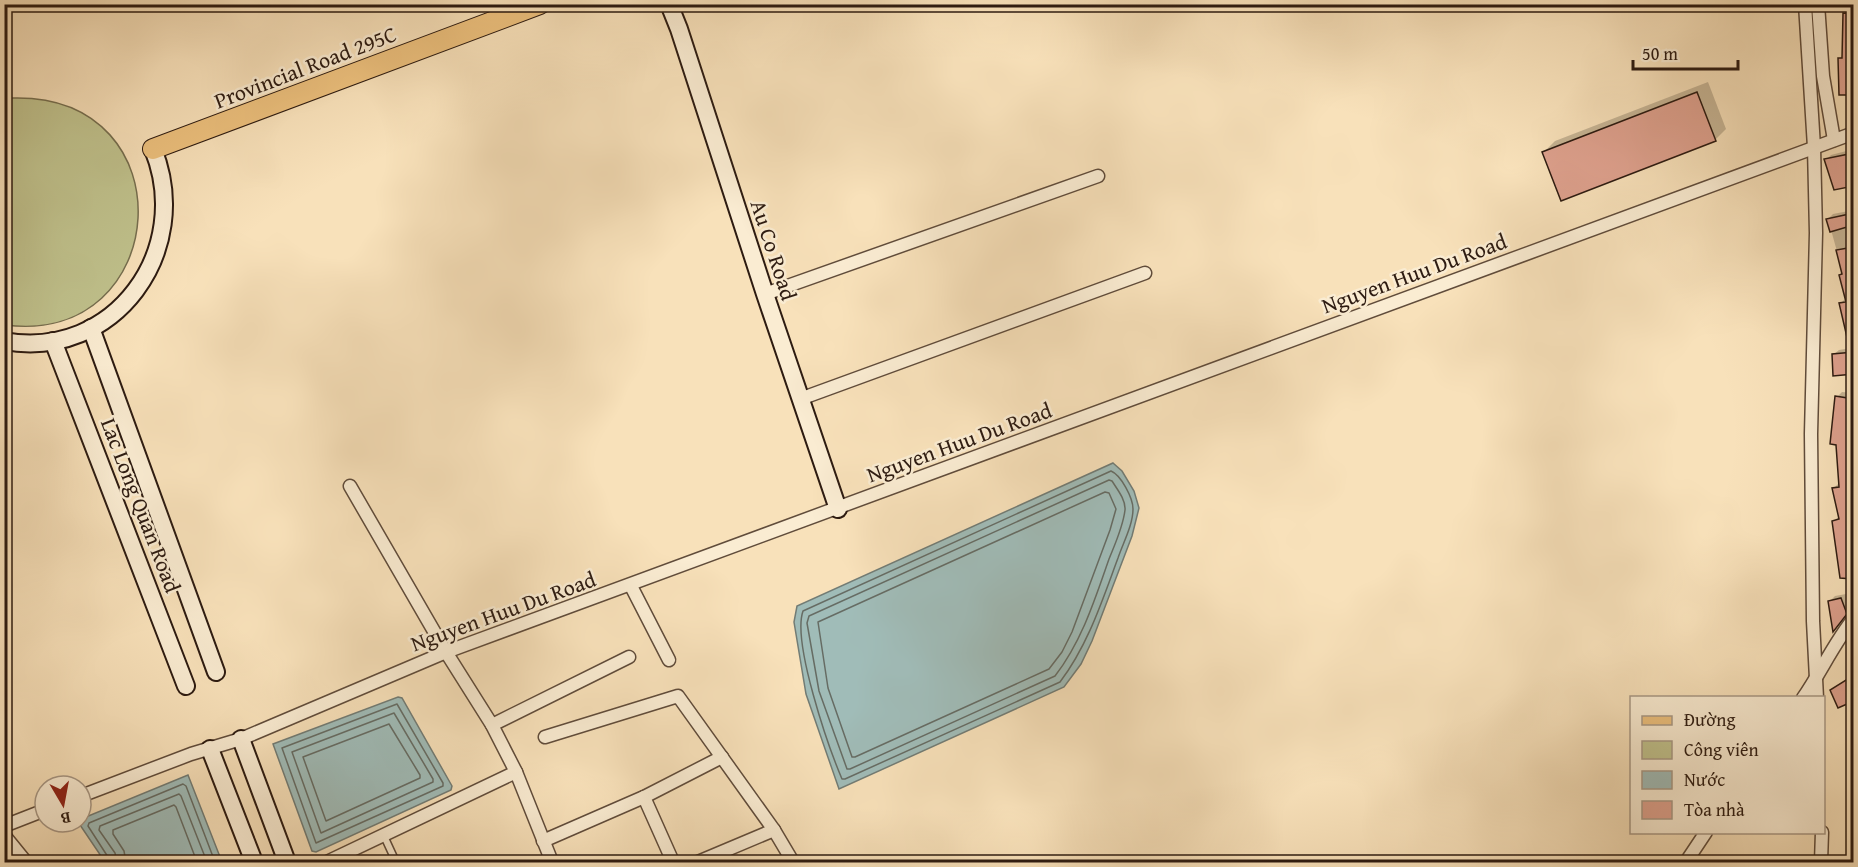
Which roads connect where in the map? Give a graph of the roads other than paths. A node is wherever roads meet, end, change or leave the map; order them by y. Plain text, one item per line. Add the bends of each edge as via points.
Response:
1 (540, 4) edge
2 (669, 4) edge
3 (1805, 4) edge
4 (1818, 4) edge
5 (1854, 133) edge
6 (1834, 140) junction
7 (1814, 147) junction
8 (153, 149) joint
9 (1098, 176) dead end
10 (1145, 273) dead end
11 (765, 294) junction
12 (91, 328) junction
13 (4, 341) edge
14 (53, 341) junction
15 (800, 399) junction
16 (350, 486) dead end
17 (838, 509) junction
18 (631, 585) junction
19 (1854, 618) edge
20 (446, 652) junction
21 (629, 657) dead end
22 (669, 660) dead end
23 (216, 672) dead end
24 (1815, 681) junction
25 (186, 686) dead end
26 (1804, 696) edge
27 (1817, 696) edge
28 (492, 725) junction
29 (545, 737) dead end
30 (241, 739) junction
31 (210, 749) junction
32 (722, 757) junction
33 (516, 772) junction
34 (93, 791) edge
35 (644, 797) junction
36 (33, 815) edge
37 (4, 826) edge
38 (774, 830) junction
39 (1705, 834) edge
40 (1822, 834) edge
41 (4, 835) edge
42 (384, 836) junction
43 (543, 841) junction
44 (26, 862) edge
45 (254, 862) edge
46 (287, 862) edge
47 (327, 862) edge
48 (396, 862) edge
49 (552, 862) edge
50 (673, 862) edge
51 (698, 862) edge
52 (793, 862) edge
53 (1686, 862) edge
54 (1821, 862) edge

1 - 8 main road, Provincial Road 295C
2 - 11 main road, Au Co Road
3 - 7 street
4 - 6 street via 1823,76
5 - 6 street, Nguyen Huu Du Road
6 - 7 street, Nguyen Huu Du Road
7 - 17 street, Nguyen Huu Du Road
7 - 24 street via 1811,446
8 - 12 main road via 165,195 165,222 159,247 149,272 134,293
9 - 11 street
10 - 15 street
11 - 15 main road, Au Co Road
12 - 14 main road
12 - 23 main road, Lac Long Quan Road
13 - 14 main road
14 - 25 main road, Lac Long Quan Road
15 - 17 main road, Au Co Road
16 - 20 street
17 - 18 street, Nguyen Huu Du Road
18 - 20 street, Nguyen Huu Du Road
18 - 22 street
19 - 24 street
20 - 28 street
20 - 30 street, Nguyen Huu Du Road
21 - 28 street
24 - 26 street
24 - 27 street
28 - 33 street
29 - 32 street via 678,696
30 - 31 street, Nguyen Huu Du Road
30 - 46 main road
31 - 34 street, Nguyen Huu Du Road
31 - 45 main road
32 - 35 street
32 - 38 street
33 - 42 street
33 - 43 street
35 - 43 street
35 - 50 street
36 - 37 street
38 - 51 street
38 - 52 street
39 - 53 street
40 - 54 street
41 - 44 street
42 - 47 street
42 - 48 lane
43 - 49 street

